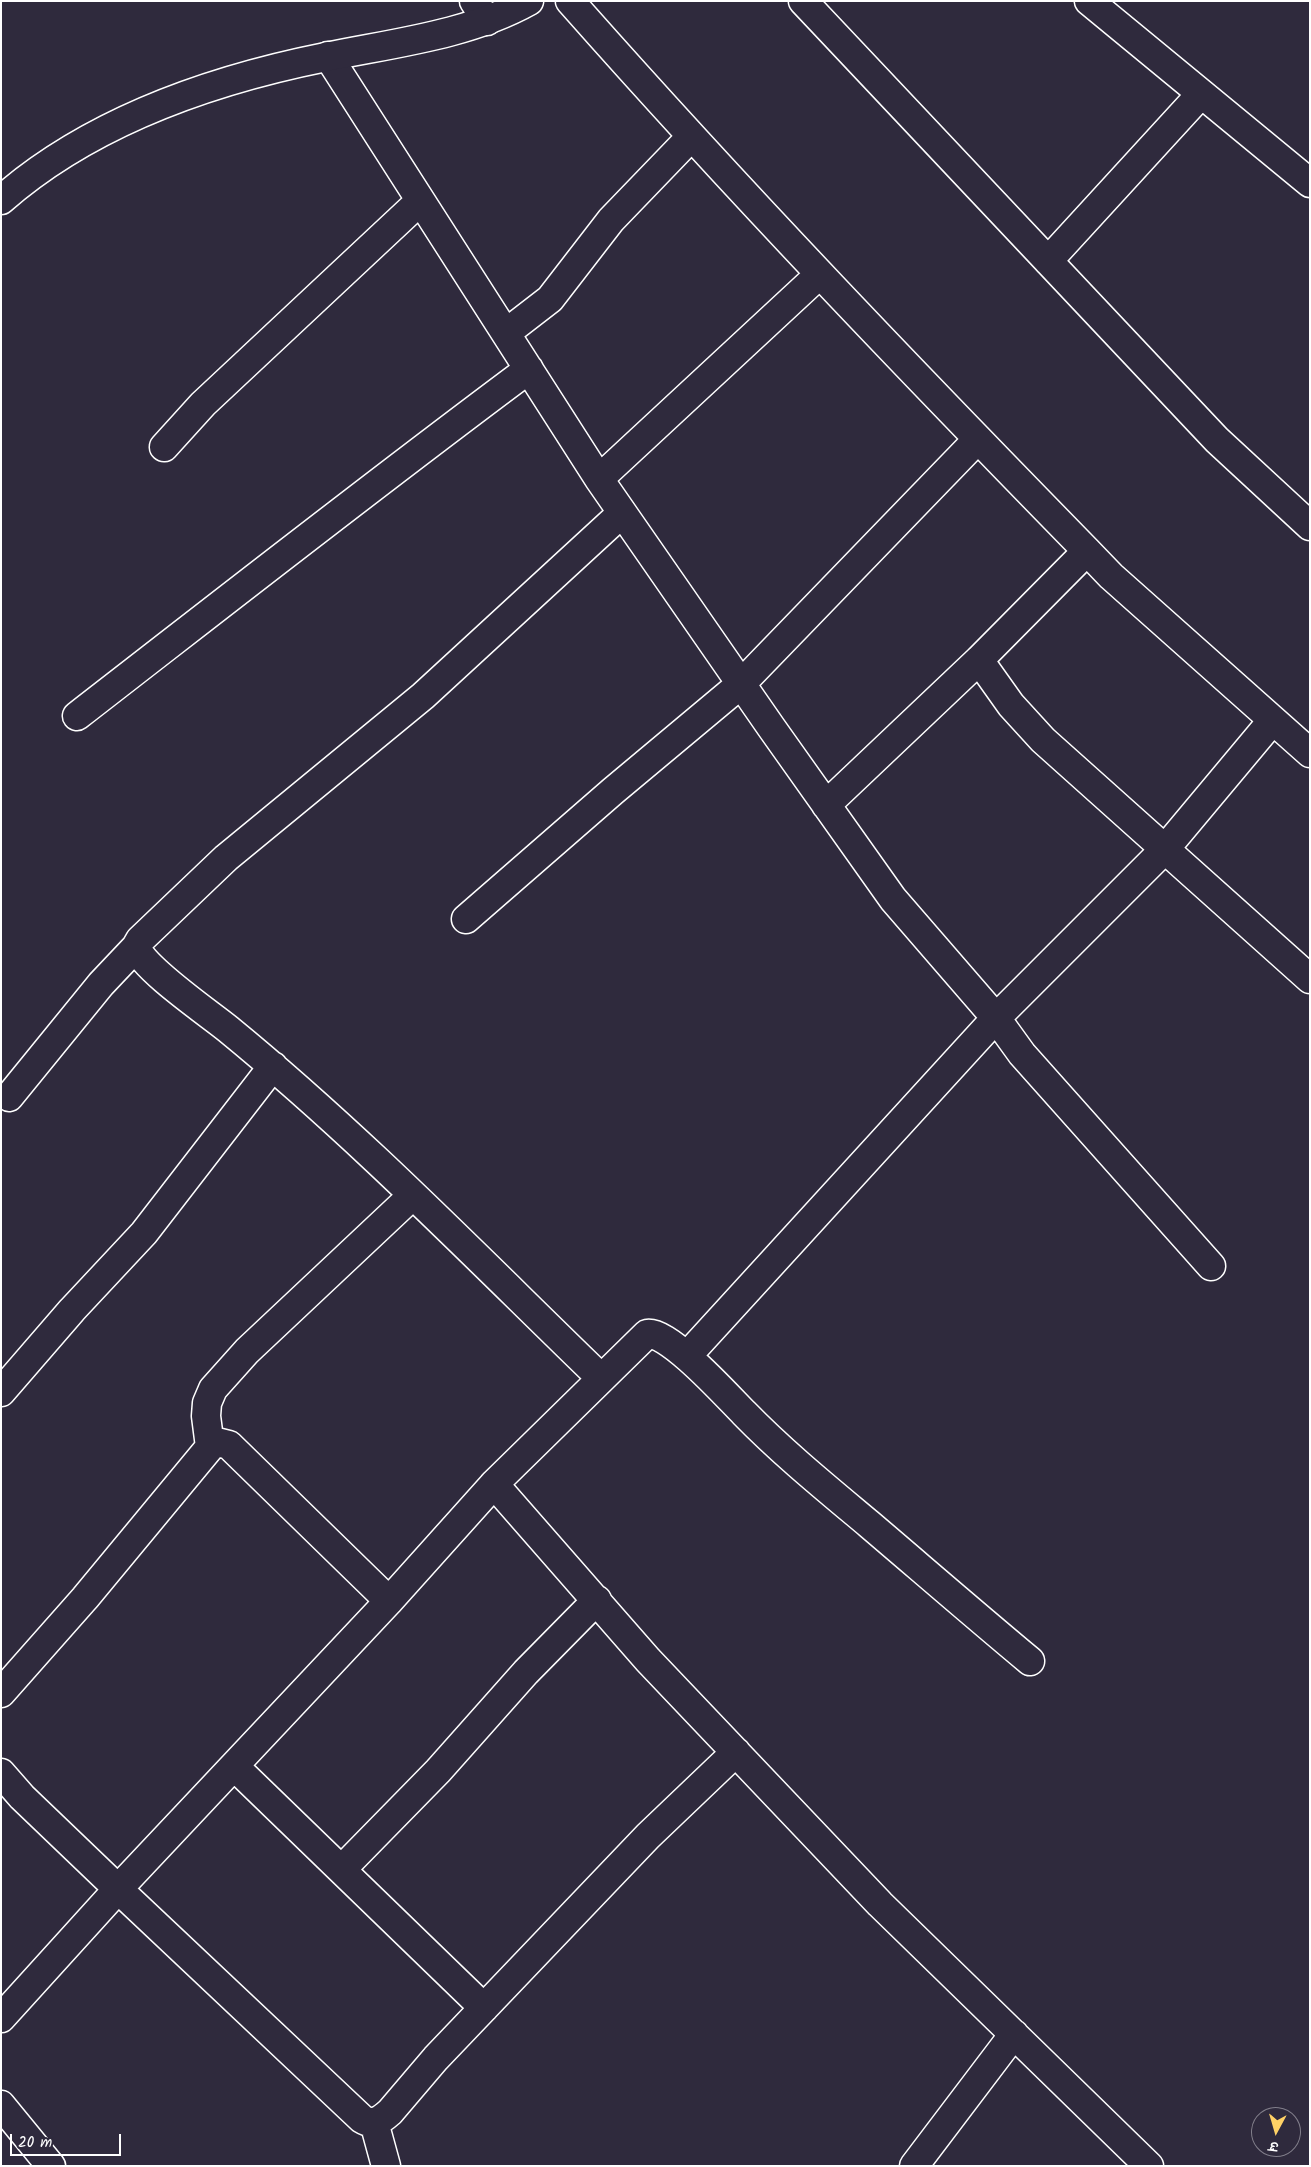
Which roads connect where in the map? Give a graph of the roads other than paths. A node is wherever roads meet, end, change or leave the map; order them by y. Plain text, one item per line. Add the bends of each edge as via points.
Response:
1 (529, 1) edge
2 (570, 1) edge
3 (804, 1) edge
4 (1089, 1) edge
5 (480, 11) edge
6 (328, 56) junction
7 (1201, 94) junction
8 (691, 137) junction
9 (1310, 183) edge
10 (3, 194) edge
11 (420, 201) junction
12 (1048, 261) junction
13 (820, 274) junction
14 (506, 333) junction
15 (529, 368) junction
16 (978, 439) junction
17 (164, 447) dead end
18 (600, 479) junction
19 (622, 513) junction
20 (1307, 519) edge
21 (1087, 551) junction
22 (979, 660) junction
23 (741, 684) junction
24 (77, 716) dead end
25 (1272, 721) junction
26 (1310, 753) edge
27 (826, 805) junction
28 (1166, 849) junction
29 (466, 919) dead end
30 (136, 947) junction
31 (1310, 979) edge
32 (996, 1018) junction
33 (273, 1066) junction
34 (9, 1097) dead end
35 (412, 1195) junction
36 (1211, 1266) dead end
37 (687, 1356) junction
38 (601, 1378) junction
39 (1, 1392) edge
40 (210, 1446) junction
41 (494, 1484) junction
42 (597, 1600) junction
43 (389, 1601) junction
44 (1030, 1661) dead end
45 (1, 1692) edge
46 (736, 1752) junction
47 (234, 1766) junction
48 (1, 1773) edge
49 (342, 1870) junction
50 (118, 1889) junction
51 (484, 2008) junction
52 (1, 2018) edge
53 (1014, 2034) junction
54 (1, 2105) edge
55 (374, 2122) junction
56 (52, 2166) edge
57 (386, 2166) edge
58 (914, 2166) edge
59 (1149, 2166) edge

1 - 5 street
2 - 8 street
3 - 12 street
4 - 7 street
5 - 6 street via 394,44
6 - 10 street via 281,66 154,108 100,133
6 - 11 street
7 - 9 street
7 - 12 street
8 - 13 street
8 - 14 street via 611,220 550,299
11 - 14 street
11 - 17 street via 203,404
12 - 20 street via 1217,440
13 - 16 street
13 - 18 street
14 - 15 street
15 - 18 street
15 - 24 street
16 - 21 street
16 - 23 street
18 - 19 street
19 - 23 street
19 - 30 street via 423,696 226,858
21 - 22 street
21 - 25 street
22 - 27 street
22 - 28 street via 1011,705 1043,740
23 - 27 street
23 - 29 street
25 - 26 street
25 - 28 street
27 - 32 street via 893,899
28 - 31 street
28 - 32 street
30 - 33 street via 163,976
30 - 34 street via 101,984
32 - 36 street via 1022,1054
32 - 37 street
33 - 35 street
33 - 39 street via 144,1233
35 - 38 street
35 - 40 street via 247,1351 213,1388 206,1416
37 - 38 street via 653,1332
37 - 44 street via 815,1478
38 - 41 street
40 - 43 street via 217,1442 229,1446
40 - 45 street via 85,1598
41 - 42 street
41 - 43 street
42 - 46 street via 648,1660
42 - 49 street via 526,1672 438,1772
43 - 47 street
46 - 51 street via 648,1836
46 - 53 street via 880,1904
47 - 49 street
47 - 50 street
48 - 50 street
49 - 51 street
50 - 52 street
50 - 55 street via 362,2118
51 - 55 street via 390,2112
53 - 58 street
53 - 59 street
54 - 56 street
55 - 57 street

